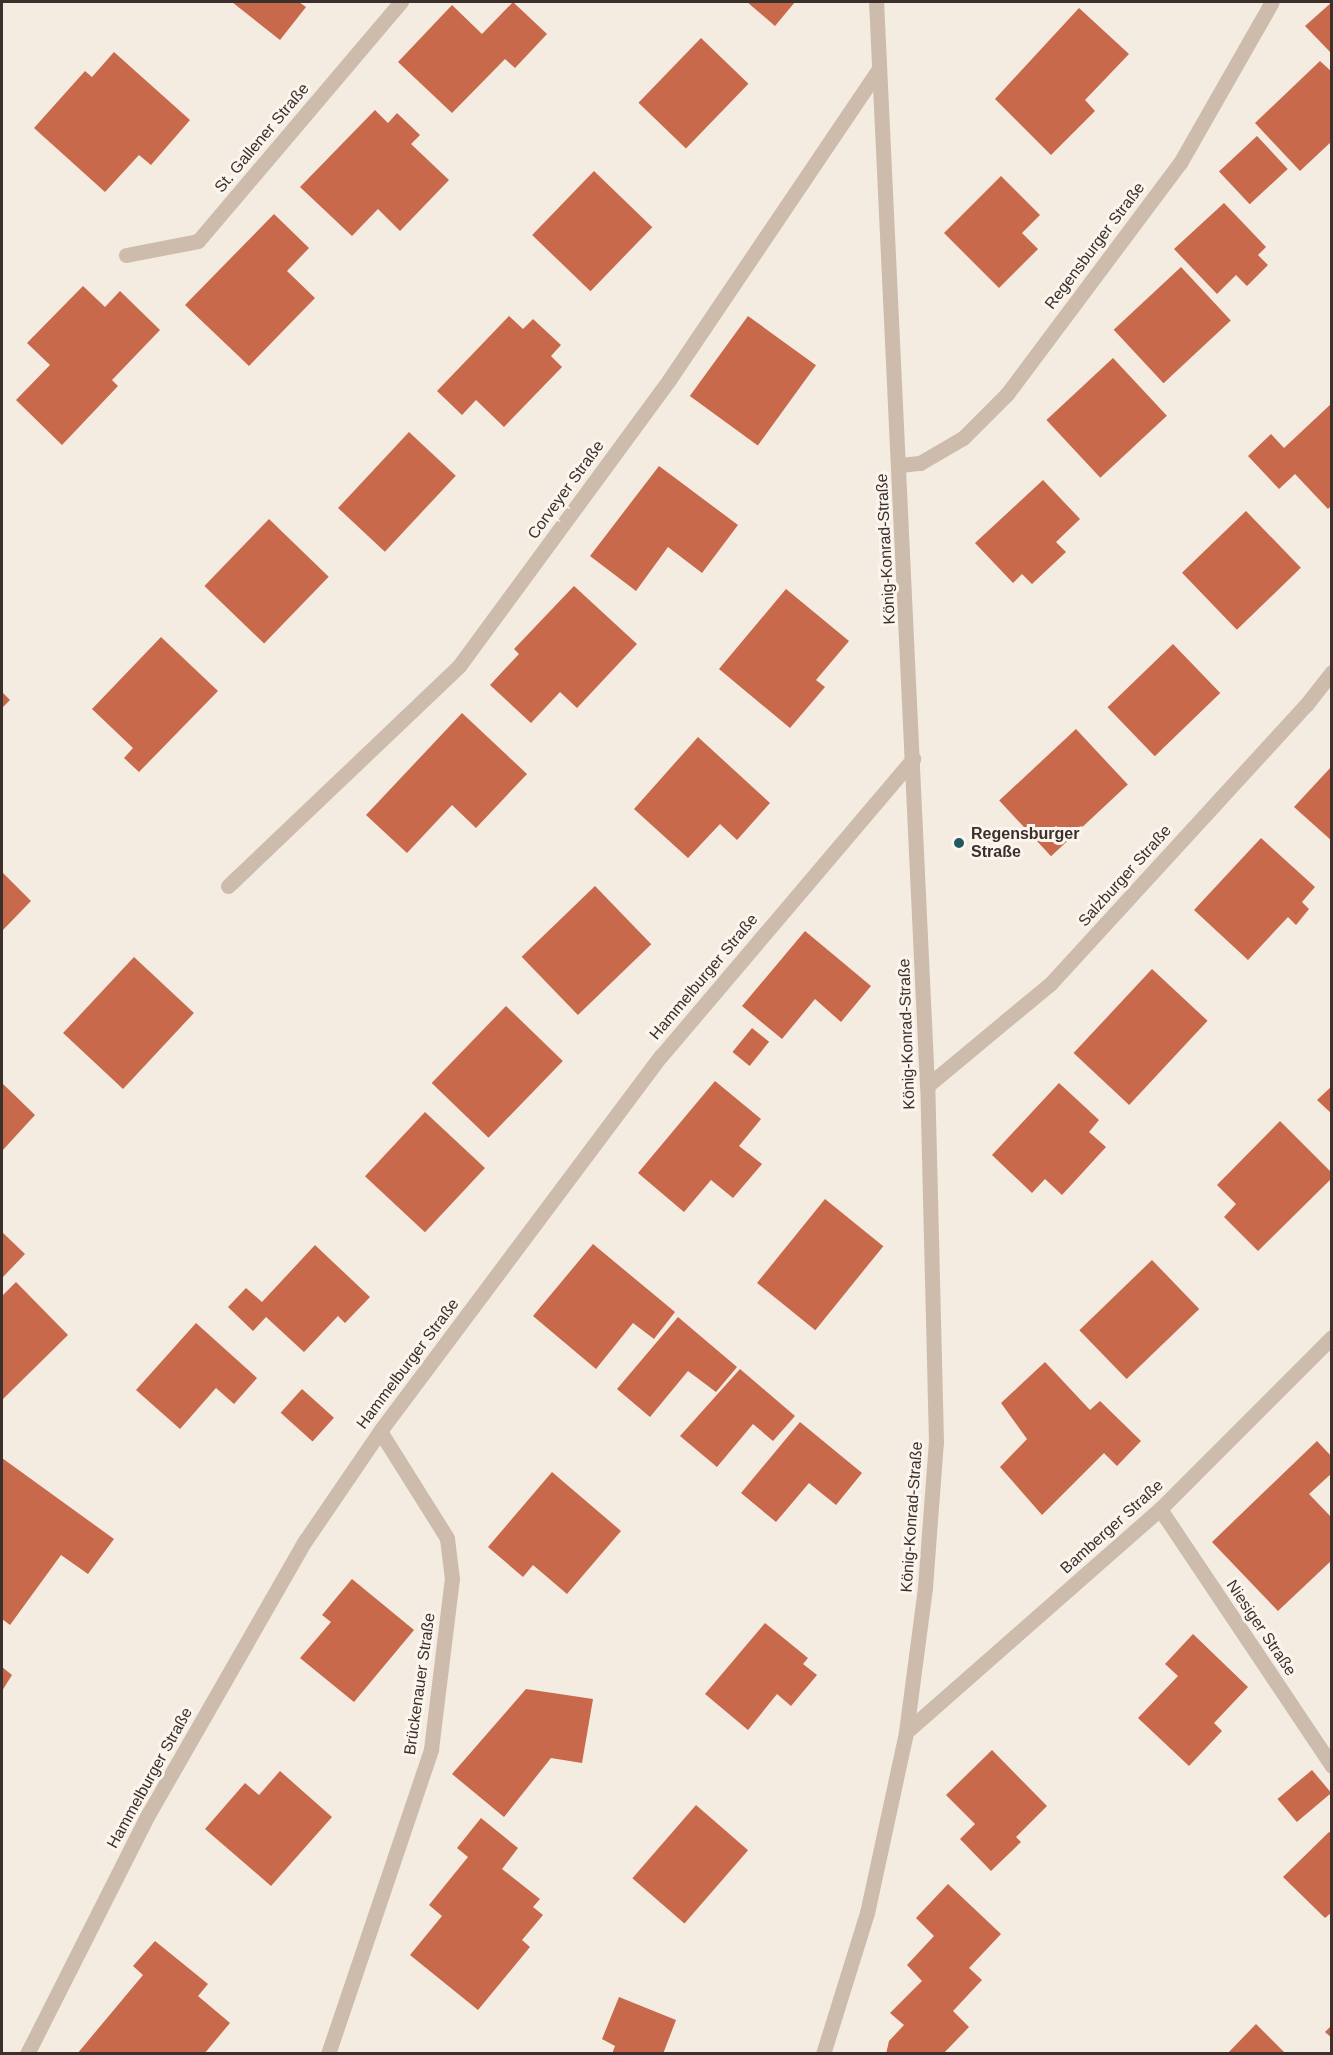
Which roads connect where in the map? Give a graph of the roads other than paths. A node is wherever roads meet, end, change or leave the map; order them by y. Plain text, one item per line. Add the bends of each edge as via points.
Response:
1 (401, 2) edge
2 (876, 2) edge
3 (1272, 2) edge
4 (879, 69) junction
5 (126, 255) dead end
6 (900, 465) junction
7 (1332, 672) edge
8 (913, 759) junction
9 (228, 886) dead end
10 (927, 1086) junction
11 (1332, 1337) edge
12 (380, 1431) junction
13 (1160, 1509) junction
14 (906, 1732) junction
15 (1332, 1766) edge
16 (27, 2054) edge
17 (328, 2054) edge
18 (823, 2054) edge

1 - 5 street, St. Gallener Straße via 198,241
2 - 4 street, König-Konrad-Straße
3 - 6 street, Regensburger Straße via 1180,163 1006,394 963,438 920,463
4 - 6 street, König-Konrad-Straße
4 - 9 street, Corveyer Straße via 669,380 459,666
6 - 8 street, König-Konrad-Straße
7 - 10 street, Salzburger Straße via 1051,983
8 - 10 street, König-Konrad-Straße
8 - 12 street, Hammelburger Straße via 661,1056
10 - 14 street, König-Konrad-Straße via 936,1442 925,1587
11 - 13 street, Bamberger Straße
12 - 16 street, Hammelburger Straße via 305,1541 149,1813
12 - 17 street, Brückenauer Straße via 447,1538 452,1579 431,1749
13 - 14 street, Bamberger Straße
13 - 15 street, Niesiger Straße
14 - 18 street, König-Konrad-Straße via 867,1913

